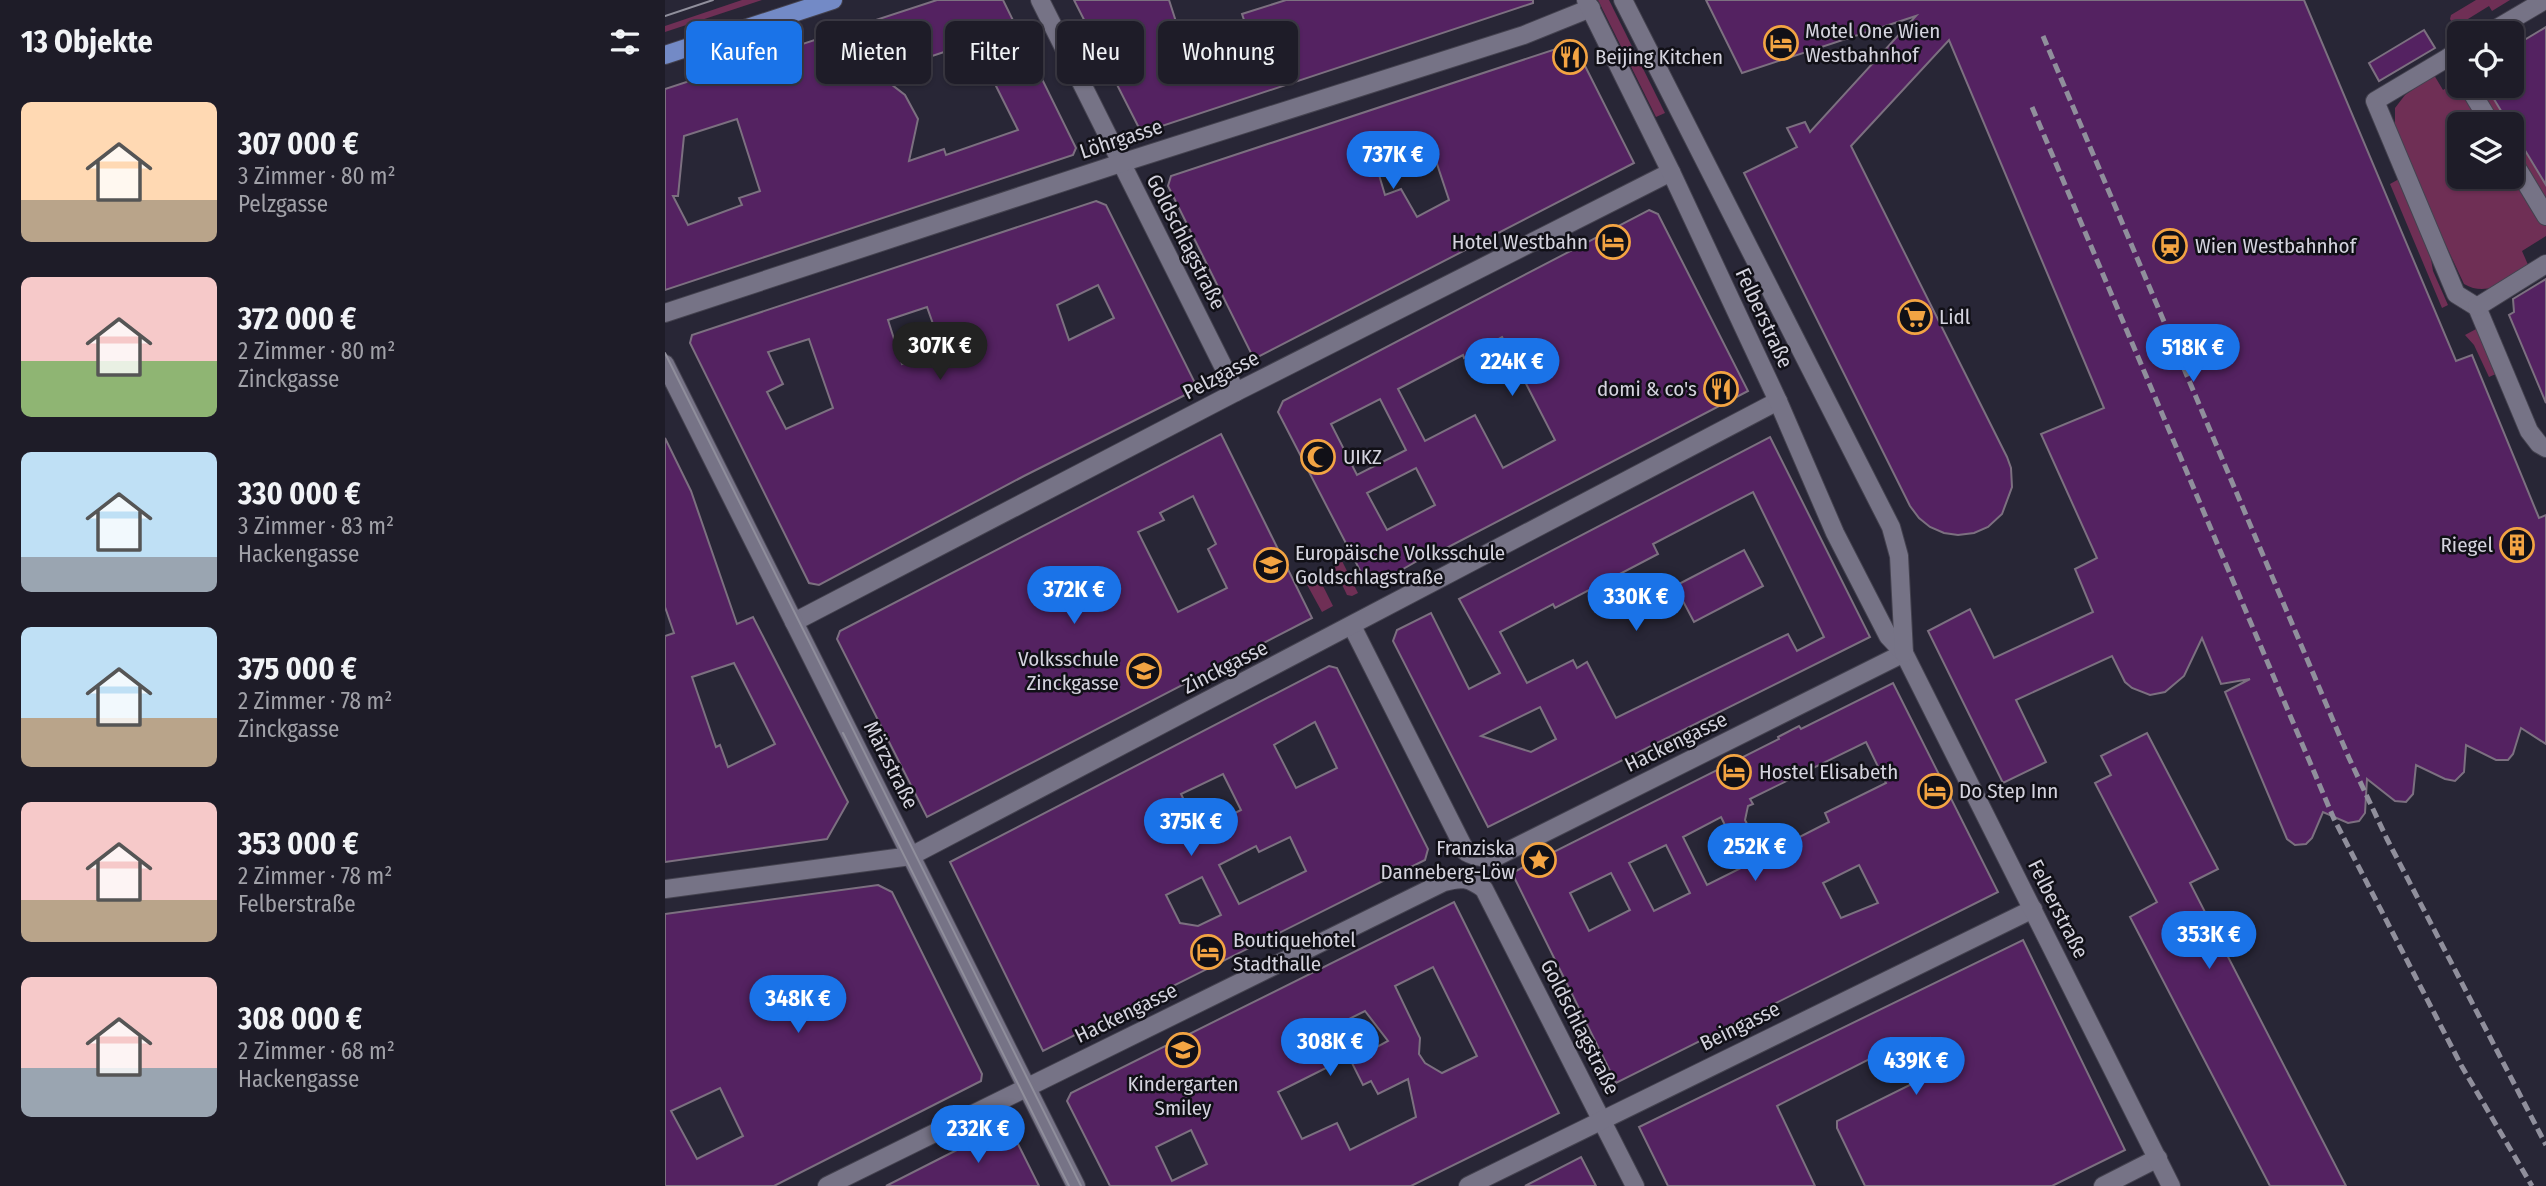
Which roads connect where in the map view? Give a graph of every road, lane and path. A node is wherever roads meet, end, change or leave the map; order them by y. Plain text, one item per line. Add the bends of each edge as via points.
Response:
1 (832, 0) edge
2 (1040, 0) edge
3 (1623, 0) edge
4 (2545, 0) edge
5 (1588, 4) edge
6 (2509, 21) edge
7 (665, 55) edge
8 (2447, 65) edge
9 (1121, 163) junction
10 (1671, 172) junction
11 (2524, 179) edge
12 (2546, 215) edge
13 (2546, 264) edge
14 (2477, 306) junction
15 (665, 313) edge
16 (665, 365) edge
17 (1236, 392) junction
18 (1778, 401) junction
19 (2546, 447) edge
20 (794, 622) junction
21 (1352, 626) junction
22 (1904, 653) junction
23 (911, 856) junction
24 (665, 889) edge
25 (1485, 889) joint
26 (2033, 909) junction
27 (1027, 1087) junction
28 (1601, 1119) junction
29 (2158, 1158) junction
30 (827, 1186) edge
31 (1076, 1186) edge
32 (1468, 1186) edge
33 (1635, 1186) edge
34 (2103, 1186) edge
35 (2171, 1186) edge

1 - 7 main road
2 - 9 street, Goldschlagstraße
3 - 22 street, Felberstraße via 1891,527 1899,556
4 - 6 street
5 - 9 street, Löhrgasse via 1524,35
5 - 10 street, Felberstraße
8 - 14 street via 2375,101 2456,294
9 - 15 street, Löhrgasse
9 - 17 street, Goldschlagstraße
10 - 17 street, Pelzgasse
10 - 18 street, Felberstraße
11 - 12 street
13 - 14 street
14 - 19 street via 2529,431
16 - 20 street, Märzstraße
17 - 20 street, Pelzgasse
18 - 21 street, Zinckgasse
18 - 22 street, Felberstraße via 1835,533 1888,636
20 - 23 street, Märzstraße
21 - 22 street, Hackengasse via 1466,852 1485,858 1498,856
21 - 23 street, Zinckgasse
22 - 26 street, Felberstraße
23 - 24 street, Zinckgasse
23 - 27 street, Märzstraße
25 - 27 street, Hackengasse via 1471,879 1444,882
25 - 28 street, Goldschlagstraße
26 - 28 street, Beingasse
26 - 29 street, Felberstraße
27 - 30 street, Hackengasse
27 - 31 street, Märzstraße
28 - 32 street, Beingasse
28 - 33 street, Goldschlagstraße
29 - 34 street
29 - 35 street, Felberstraße

